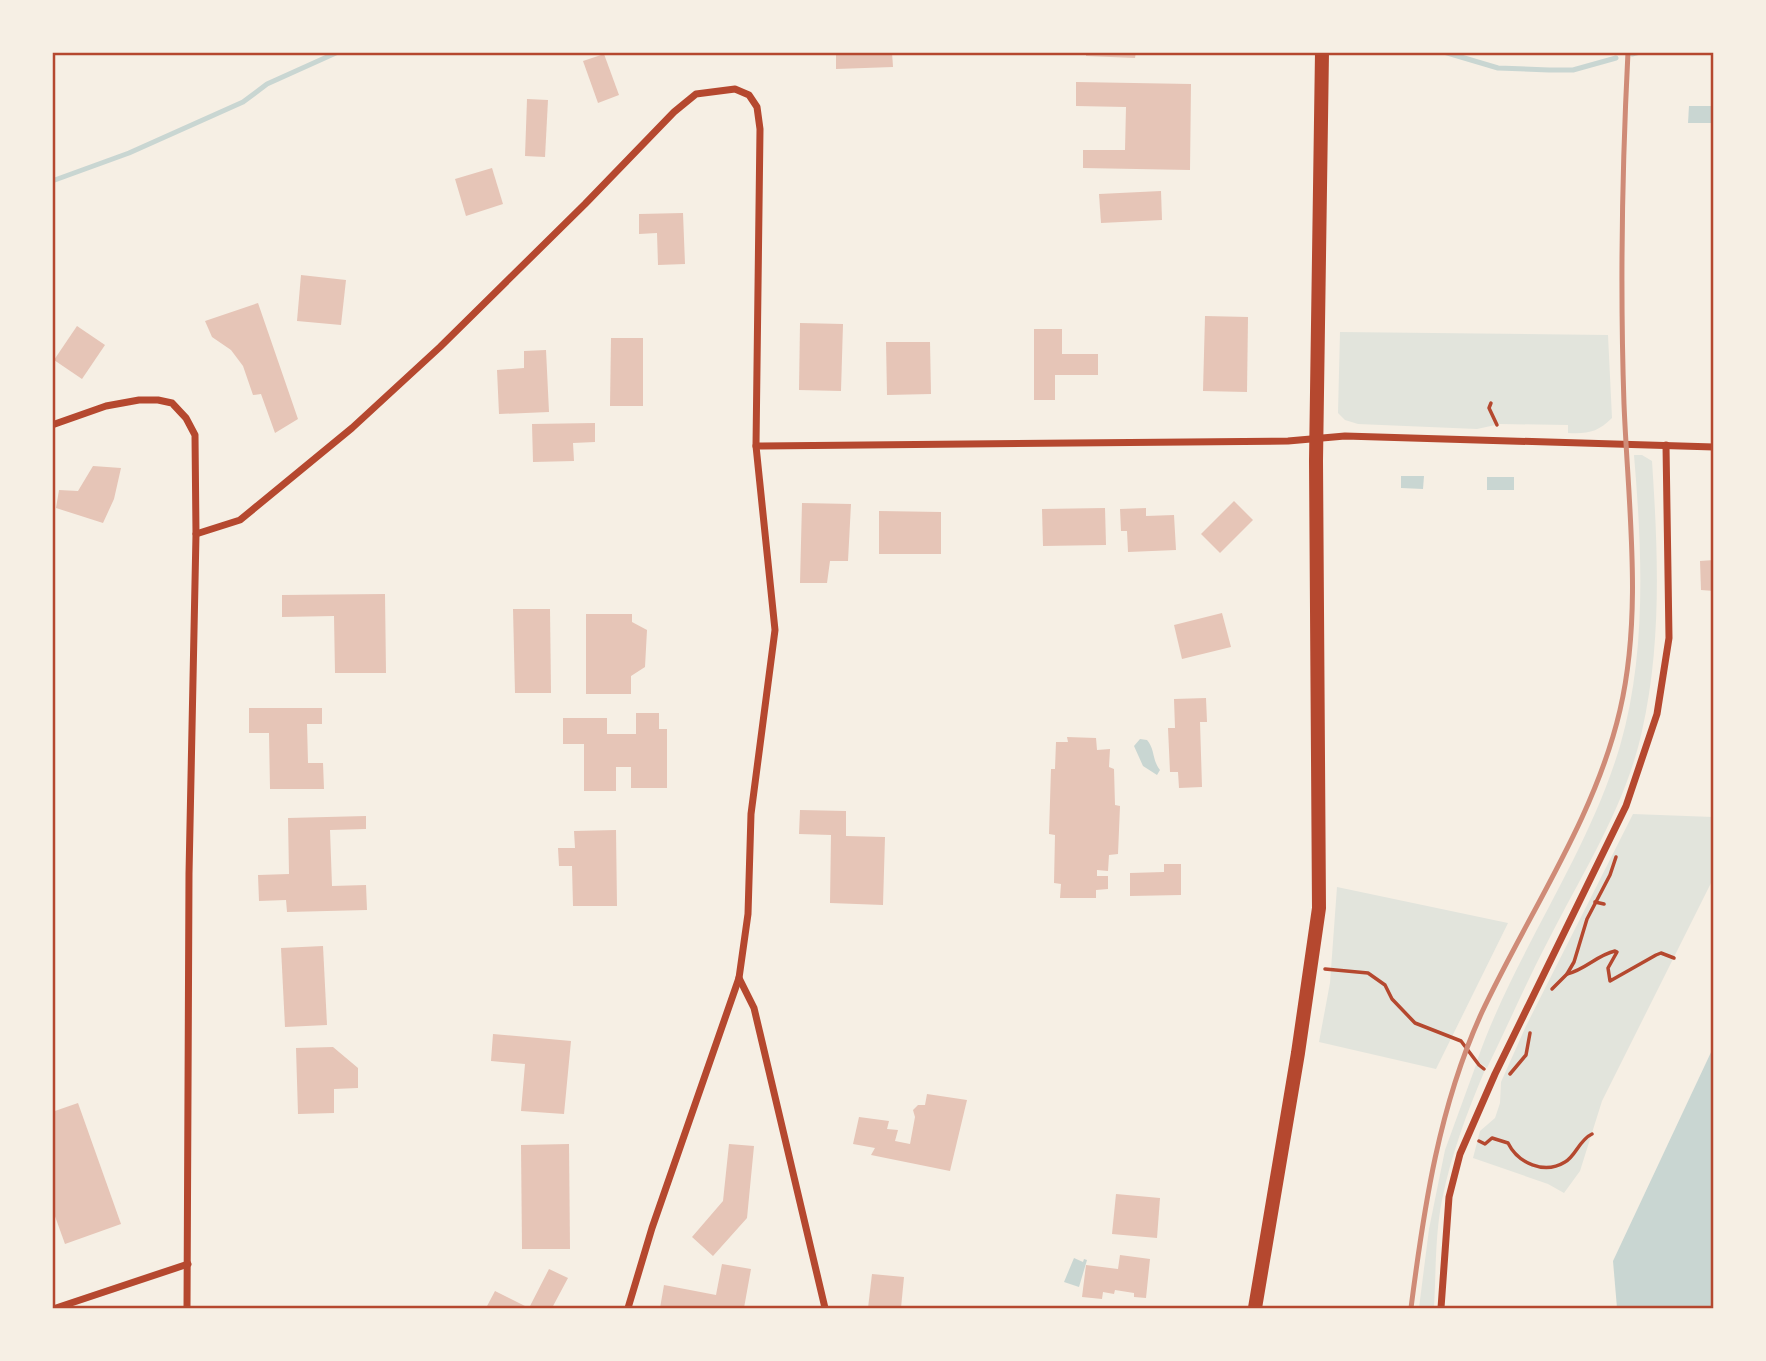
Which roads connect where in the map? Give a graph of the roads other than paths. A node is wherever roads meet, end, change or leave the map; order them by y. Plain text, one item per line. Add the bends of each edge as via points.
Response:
1 (1322, 52) edge
2 (52, 425) edge
3 (1316, 438) junction
4 (1666, 445) junction
5 (756, 446) junction
6 (1713, 447) edge
7 (195, 534) junction
8 (739, 978) junction
9 (188, 1264) junction
10 (56, 1308) edge
11 (187, 1308) edge
12 (628, 1308) edge
13 (825, 1308) edge
14 (1255, 1308) edge
15 (1441, 1308) edge

1 - 3 main road
2 - 7 street via 106,406 139,400 172,403 195,435
3 - 4 street
3 - 5 street
3 - 14 main road via 1319,908
4 - 6 street
4 - 15 street via 1669,638 1657,715 1626,806 1460,1154 1448,1207
5 - 7 street via 760,129 757,107 749,95 735,89 696,94 674,111 585,204 352,428 240,520
5 - 8 street via 775,630 751,814 748,914
7 - 9 street via 188,874
8 - 12 street
8 - 13 street via 754,1008
9 - 10 street
9 - 11 street

